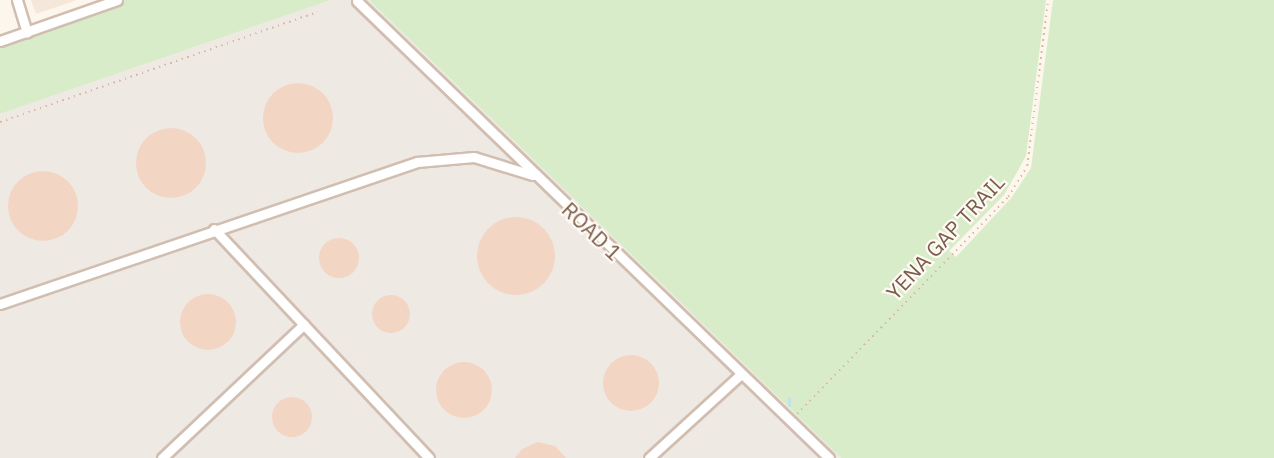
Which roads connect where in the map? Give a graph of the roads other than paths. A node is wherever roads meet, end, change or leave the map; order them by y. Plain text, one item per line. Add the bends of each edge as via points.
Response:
1 (17, 0) edge
2 (117, 0) edge
3 (357, 2) dead end
4 (27, 32) junction
5 (0, 41) edge
6 (534, 176) junction
7 (214, 229) junction
8 (0, 304) edge
9 (304, 324) junction
10 (741, 374) junction
11 (162, 458) edge
12 (429, 458) edge
13 (649, 458) edge
14 (829, 458) edge

1 - 4 street
2 - 4 street
3 - 6 street, ROAD 1
4 - 5 street
6 - 7 street via 474,158 417,162
6 - 10 street, ROAD 1
7 - 8 street
7 - 9 street
9 - 11 street
9 - 12 street
10 - 13 street
10 - 14 street, ROAD 1

